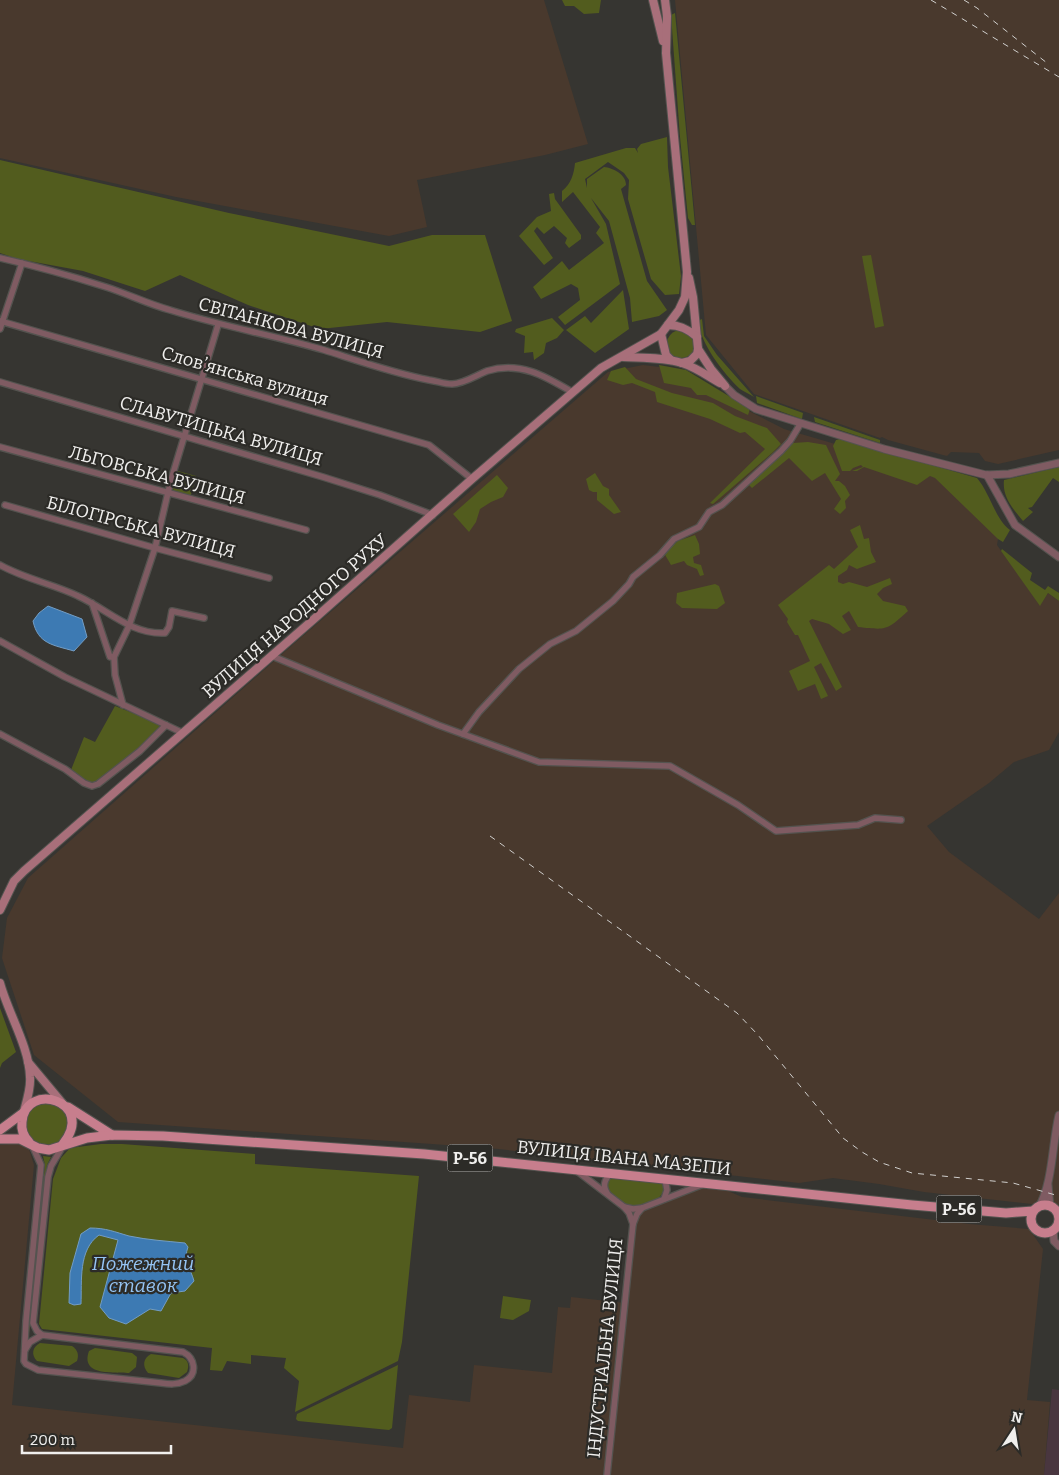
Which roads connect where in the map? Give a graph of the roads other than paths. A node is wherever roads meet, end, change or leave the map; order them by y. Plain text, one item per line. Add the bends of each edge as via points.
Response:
1 (653, 0) edge
2 (665, 0) edge
3 (666, 53) junction
4 (0, 258) edge
5 (22, 263) junction
6 (687, 272) junction
7 (2, 321) edge
8 (218, 325) junction
9 (668, 326) junction
10 (0, 329) edge
11 (662, 334) junction
12 (697, 337) junction
13 (698, 349) junction
14 (623, 357) junction
15 (671, 360) junction
16 (682, 363) junction
17 (202, 379) junction
18 (0, 382) edge
19 (725, 386) junction
20 (572, 392) junction
21 (802, 424) junction
22 (184, 436) junction
23 (0, 447) edge
24 (1059, 463) edge
25 (987, 475) junction
26 (472, 479) junction
27 (168, 494) junction
28 (4, 505) dead end
29 (433, 515) junction
30 (306, 530) dead end
31 (155, 548) junction
32 (1059, 557) edge
33 (0, 565) edge
34 (269, 578) dead end
35 (92, 603) junction
36 (204, 618) dead end
37 (129, 626) junction
38 (0, 641) edge
39 (272, 656) junction
40 (114, 657) junction
41 (123, 705) junction
42 (166, 725) junction
43 (183, 733) junction
44 (0, 734) edge
45 (463, 734) junction
46 (901, 820) dead end
47 (0, 910) edge
48 (0, 983) edge
49 (27, 1061) junction
50 (63, 1104) junction
51 (24, 1113) junction
52 (1059, 1115) edge
53 (0, 1130) edge
54 (112, 1135) junction
55 (0, 1139) edge
56 (63, 1144) junction
57 (32, 1145) junction
58 (574, 1168) junction
59 (611, 1173) junction
60 (665, 1178) junction
61 (1048, 1182) junction
62 (706, 1183) junction
63 (608, 1195) junction
64 (664, 1199) junction
65 (624, 1206) junction
66 (642, 1208) junction
67 (1036, 1209) junction
68 (1056, 1211) edge
69 (1011, 1214) junction
70 (1031, 1222) junction
71 (633, 1224) junction
72 (1057, 1227) edge
73 (1059, 1246) edge
74 (42, 1335) junction
75 (25, 1350) junction
76 (606, 1475) edge

1 - 3 main road
2 - 3 main road
3 - 6 main road
4 - 5 street, СВІТАНКОВА ВУЛИЦЯ
5 - 7 street
5 - 8 street, СВІТАНКОВА ВУЛИЦЯ
6 - 9 main road via 685,297
6 - 12 main road
7 - 10 street
7 - 17 street, Словʼянська вулиця
8 - 17 street
8 - 20 street, СВІТАНКОВА ВУЛИЦЯ via 323,350 418,378 454,384 488,371 522,369 549,378
9 - 11 main road
9 - 12 main road via 682,327
11 - 14 main road, ВУЛИЦЯ НАРОДНОГО РУХУ
11 - 15 main road via 666,355
12 - 13 main road
13 - 16 main road via 690,361
13 - 19 main road
14 - 15 main road
14 - 20 main road, ВУЛИЦЯ НАРОДНОГО РУХУ via 601,368
15 - 16 main road
16 - 19 main road
17 - 22 street
17 - 26 street, Словʼянська вулиця via 429,445
18 - 22 street, СЛАВУТИЦЬКА ВУЛИЦЯ
19 - 21 street via 756,409
20 - 26 main road, ВУЛИЦЯ НАРОДНОГО РУХУ
21 - 25 street
21 - 45 street via 781,451 722,505 709,512 699,527 674,539 633,577 613,601 576,631 550,644 519,669 478,712
22 - 27 street
22 - 29 street, СЛАВУТИЦЬКА ВУЛИЦЯ via 352,486
23 - 27 street, ЛЬГОВСЬКА ВУЛИЦЯ
24 - 25 street via 1009,474
25 - 32 street via 1015,525
26 - 29 main road, ВУЛИЦЯ НАРОДНОГО РУХУ
27 - 30 street, ЛЬГОВСЬКА ВУЛИЦЯ
27 - 31 street
28 - 31 street, БІЛОГІРСЬКА ВУЛИЦЯ
29 - 39 main road, ВУЛИЦЯ НАРОДНОГО РУХУ
31 - 34 street, БІЛОГІРСЬКА ВУЛИЦЯ
31 - 37 street
33 - 35 street
35 - 37 street
35 - 40 street via 110,657
36 - 37 street via 172,611 169,627 165,633 157,634
37 - 40 street
38 - 41 street
39 - 43 main road, ВУЛИЦЯ НАРОДНОГО РУХУ
39 - 45 street
40 - 41 street
41 - 42 street
42 - 43 street
42 - 44 street via 140,751 92,786
43 - 47 main road, ВУЛИЦЯ НАРОДНОГО РУХУ via 24,871 14,881
45 - 46 street via 540,762 670,766 776,831 858,825 875,818
48 - 49 main road
49 - 50 main road
49 - 51 main road via 30,1076
50 - 51 main road via 43,1098 31,1104
50 - 54 main road
50 - 56 main road via 73,1122 70,1136
51 - 53 main road
51 - 57 main road via 21,1127
52 - 61 street
54 - 56 main road, ВУЛИЦЯ ІВАНА МАЗЕПИ / Р-56
54 - 58 main road, ВУЛИЦЯ ІВАНА МАЗЕПИ / Р-56 via 424,1154
55 - 57 main road, Р-56 via 20,1139
56 - 57 main road, Р-56 via 49,1150
56 - 74 street via 48,1177 33,1323
57 - 75 street via 41,1165
58 - 59 main road, ВУЛИЦЯ ІВАНА МАЗЕПИ / Р-56
58 - 63 street
59 - 60 main road, ВУЛИЦЯ ІВАНА МАЗЕПИ / Р-56
59 - 63 street via 604,1184
60 - 62 main road, ВУЛИЦЯ ІВАНА МАЗЕПИ / Р-56
60 - 64 street via 667,1190
61 - 67 street
61 - 68 street
62 - 64 street
62 - 69 main road, ВУЛИЦЯ ІВАНА МАЗЕПИ / Р-56
63 - 65 street
64 - 66 street
65 - 66 street
65 - 71 street, ІНДУСТРІАЛЬНА ВУЛИЦЯ
66 - 71 street, ІНДУСТРІАЛЬНА ВУЛИЦЯ
67 - 68 main road, ВУЛИЦЯ ІВАНА МАЗЕПИ / Р-56 via 1044,1206
67 - 69 main road, ВУЛИЦЯ ІВАНА МАЗЕПИ / Р-56
67 - 70 main road
68 - 72 main road
69 - 70 main road, ВУЛИЦЯ ІВАНА МАЗЕПИ / Р-56
70 - 72 main road, ВУЛИЦЯ ІВАНА МАЗЕПИ / Р-56 via 1038,1232 1046,1233
71 - 76 street, ІНДУСТРІАЛЬНА ВУЛИЦЯ
72 - 73 street via 1054,1241
74 - 75 street via 30,1342
74 - 75 street via 182,1352 191,1357 193,1372 184,1381 170,1384 38,1370 24,1361

